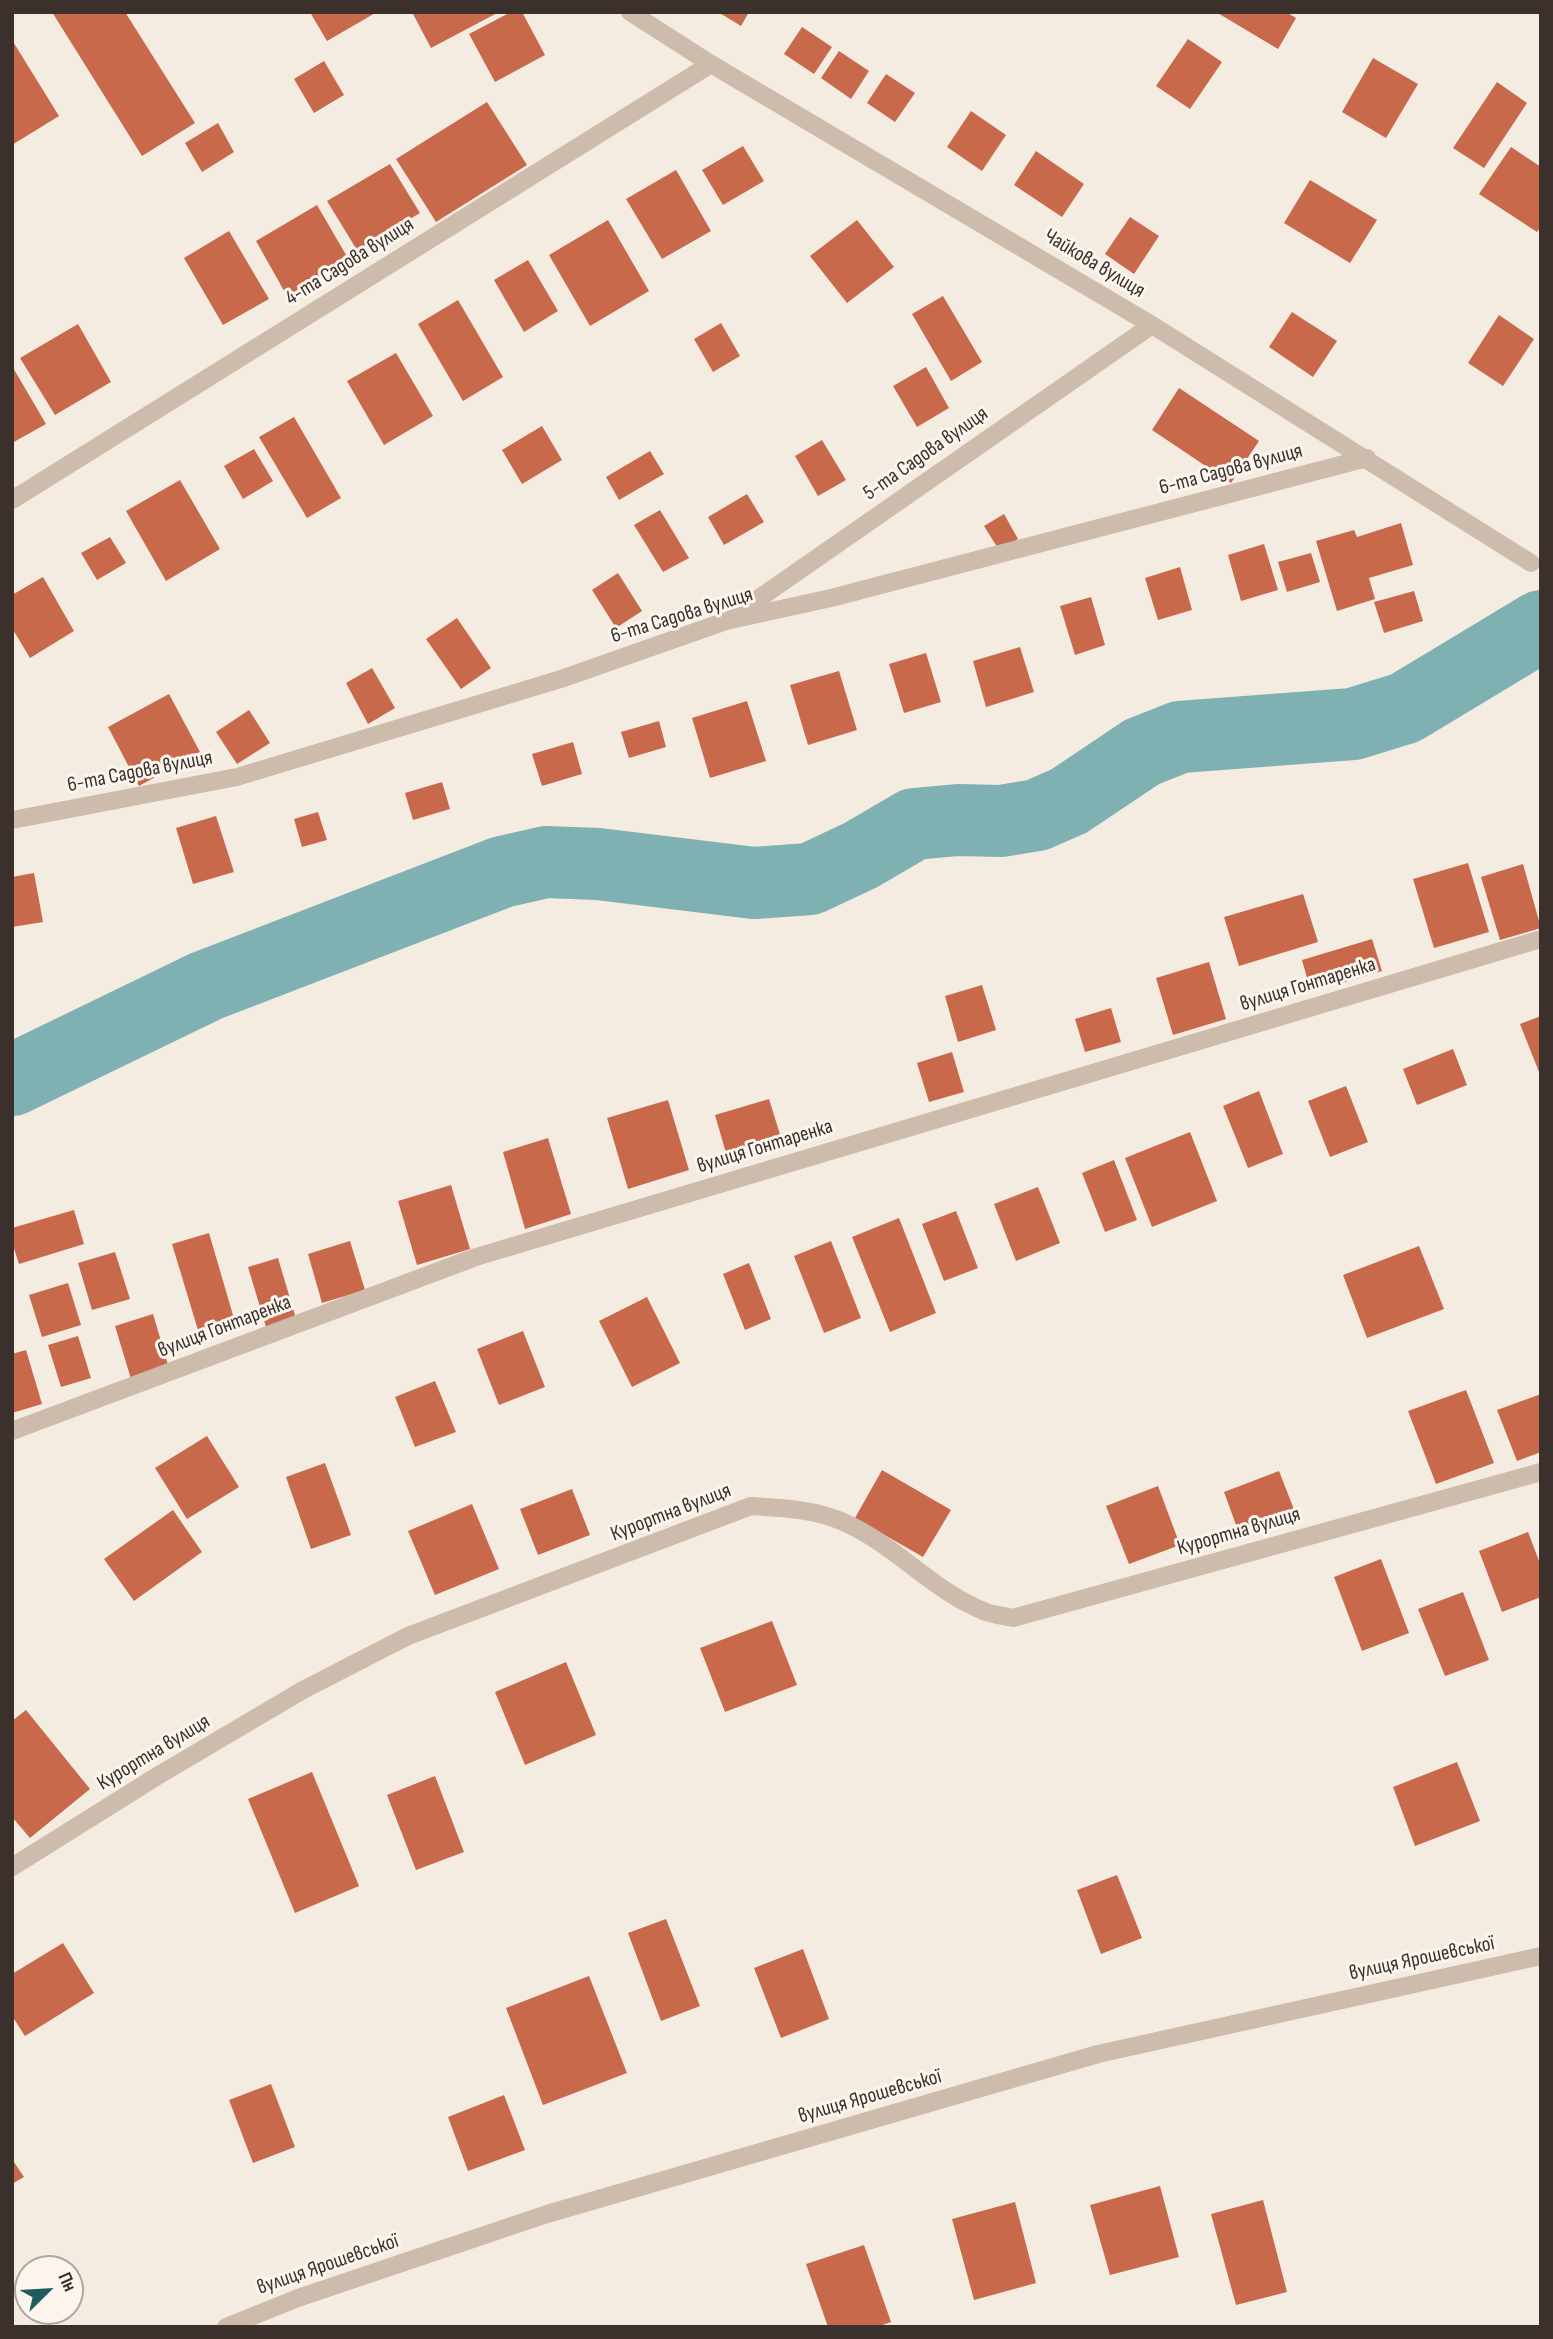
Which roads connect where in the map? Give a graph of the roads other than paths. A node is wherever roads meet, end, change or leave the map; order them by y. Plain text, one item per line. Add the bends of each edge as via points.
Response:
1 (631, 12) edge
2 (711, 64) junction
3 (1152, 325) junction
4 (1367, 458) junction
5 (12, 499) edge
6 (1531, 563) dead end
7 (726, 621) junction
8 (12, 820) edge
9 (1541, 939) edge
10 (12, 1431) edge
11 (1541, 1472) edge
12 (12, 1867) edge
13 (1541, 1956) edge
14 (226, 2327) edge

1 - 2 street, Чайкова вулиця
2 - 3 street, Чайкова вулиця
2 - 5 street, 4-та Садова вулиця
3 - 4 street, Чайкова вулиця
3 - 7 street, 5-та Садова вулиця
4 - 6 street, Чайкова вулиця
4 - 7 street, 6-та Садова вулиця via 831,598
7 - 8 street, 6-та Садова вулиця via 561,679 237,777
9 - 10 street, вулиця Гонтаренка via 477,1257
11 - 12 street, Курортна вулиця via 1013,1618 956,1597 840,1521 795,1509 751,1506 408,1636 303,1690
13 - 14 street, вулиця Ярошевської via 1098,2054 547,2214

